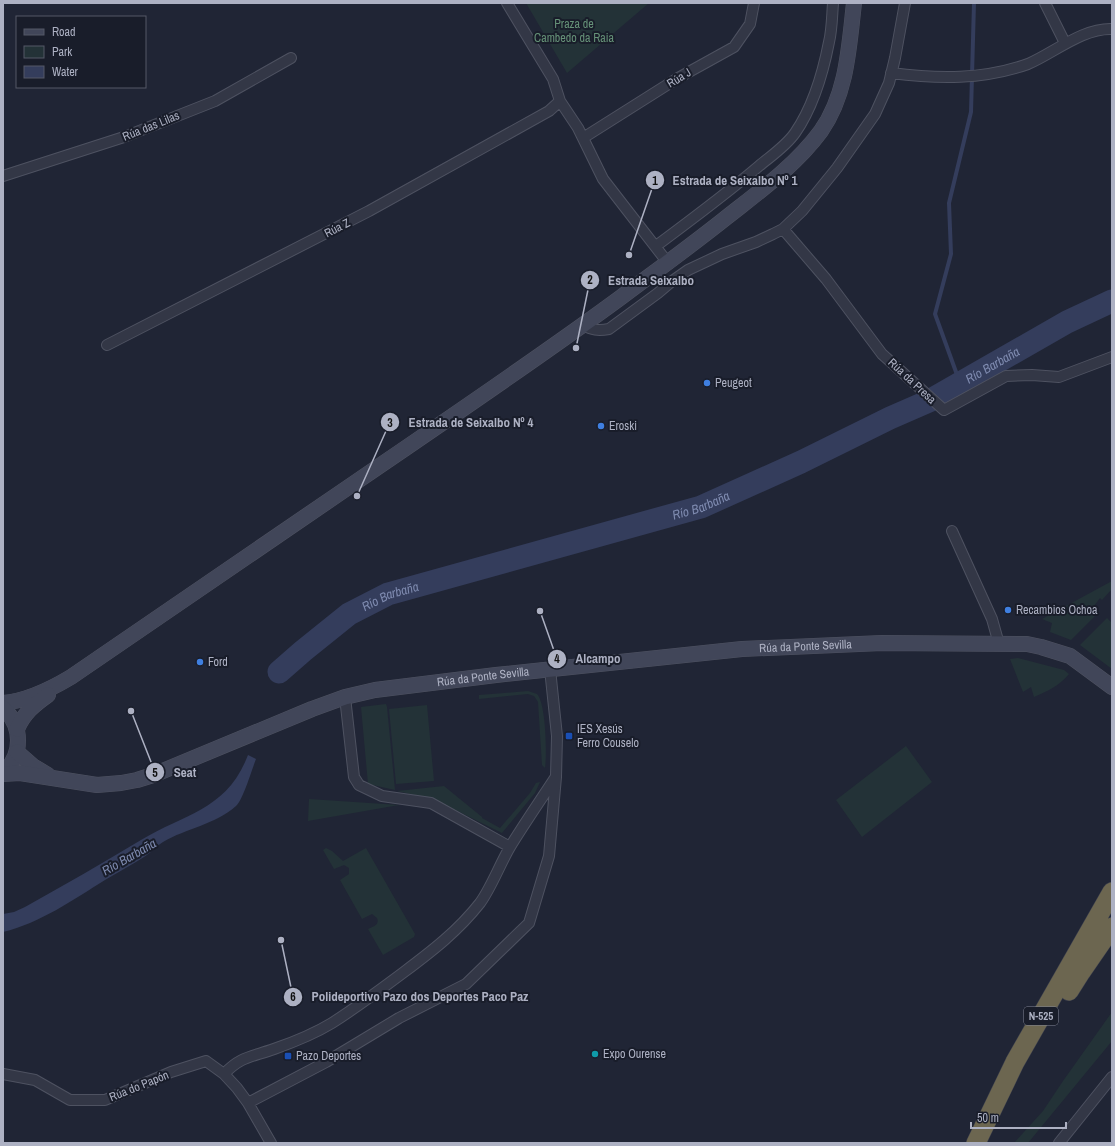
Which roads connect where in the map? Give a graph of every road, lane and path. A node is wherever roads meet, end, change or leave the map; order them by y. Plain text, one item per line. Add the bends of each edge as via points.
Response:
1 (507, 3) edge
2 (754, 3) edge
3 (833, 3) edge
4 (854, 3) edge
5 (905, 3) edge
6 (1046, 3) edge
7 (1112, 29) edge
8 (1065, 43) junction
9 (291, 58) dead end
10 (891, 73) junction
11 (560, 100) junction
12 (583, 138) junction
13 (3, 176) edge
14 (783, 229) junction
15 (656, 246) junction
16 (668, 263) junction
17 (584, 325) junction
18 (107, 345) dead end
19 (1112, 357) edge
20 (952, 531) dead end
21 (999, 644) junction
22 (550, 669) junction
23 (60, 684) junction
24 (1112, 687) edge
25 (345, 697) junction
26 (3, 703) edge
27 (3, 708) edge
28 (17, 729) junction
29 (17, 752) junction
30 (3, 773) edge
31 (52, 777) junction
32 (556, 777) junction
33 (510, 847) junction
34 (1112, 892) edge
35 (1112, 928) edge
36 (3, 1074) edge
37 (224, 1074) junction
38 (1112, 1077) edge
39 (248, 1103) junction
40 (271, 1143) edge
41 (976, 1143) edge
42 (1059, 1143) edge

1 - 11 street via 553,79
2 - 12 street, Rúa J via 750,24 734,47 678,78
3 - 15 street via 830,42 820,77 806,114 794,134 748,176
4 - 16 street via 841,88 830,115 819,132 797,158 773,180
5 - 10 street
6 - 8 street
7 - 8 street via 1099,30
8 - 10 street via 1028,63 984,75 945,78
9 - 13 street, Rúa das Lilas via 208,103 124,137
10 - 14 street via 875,114 856,143 812,200
11 - 12 street
11 - 18 street, Rúa Z via 549,111 369,212
12 - 15 street via 603,179
14 - 17 street via 688,270 609,329 592,330
14 - 19 street, Rúa da Presa via 826,279 882,354 944,410 1006,376 1058,377
15 - 16 street
16 - 17 street
17 - 23 street
20 - 21 street via 992,619
21 - 22 street, Rúa da Ponte Sevilla via 882,643 742,649
21 - 24 street, Rúa da Ponte Sevilla via 1027,644 1070,656
22 - 25 street, Rúa da Ponte Sevilla via 374,690
22 - 32 street via 557,736
23 - 26 street via 23,699
23 - 28 street via 29,709
25 - 31 street, Rúa da Ponte Sevilla via 136,780 97,785
25 - 33 street via 354,777 359,785 382,796 431,803
27 - 28 street
28 - 29 street
29 - 30 street
29 - 31 street, Rúa da Ponte Sevilla via 33,766
30 - 31 street, Rúa da Ponte Sevilla
32 - 33 street
32 - 39 street via 549,856 529,923 466,984 399,1018 326,1062
33 - 37 street via 482,901 459,927 430,953 322,1029 298,1041 246,1057 232,1065
34 - 41 highway, N-525 via 1015,1062
35 - 41 highway, N-525 via 1081,972
36 - 37 street, Rúa do Papón via 35,1080 70,1100 105,1100 171,1072 206,1061
37 - 39 street
38 - 42 street
39 - 40 street

